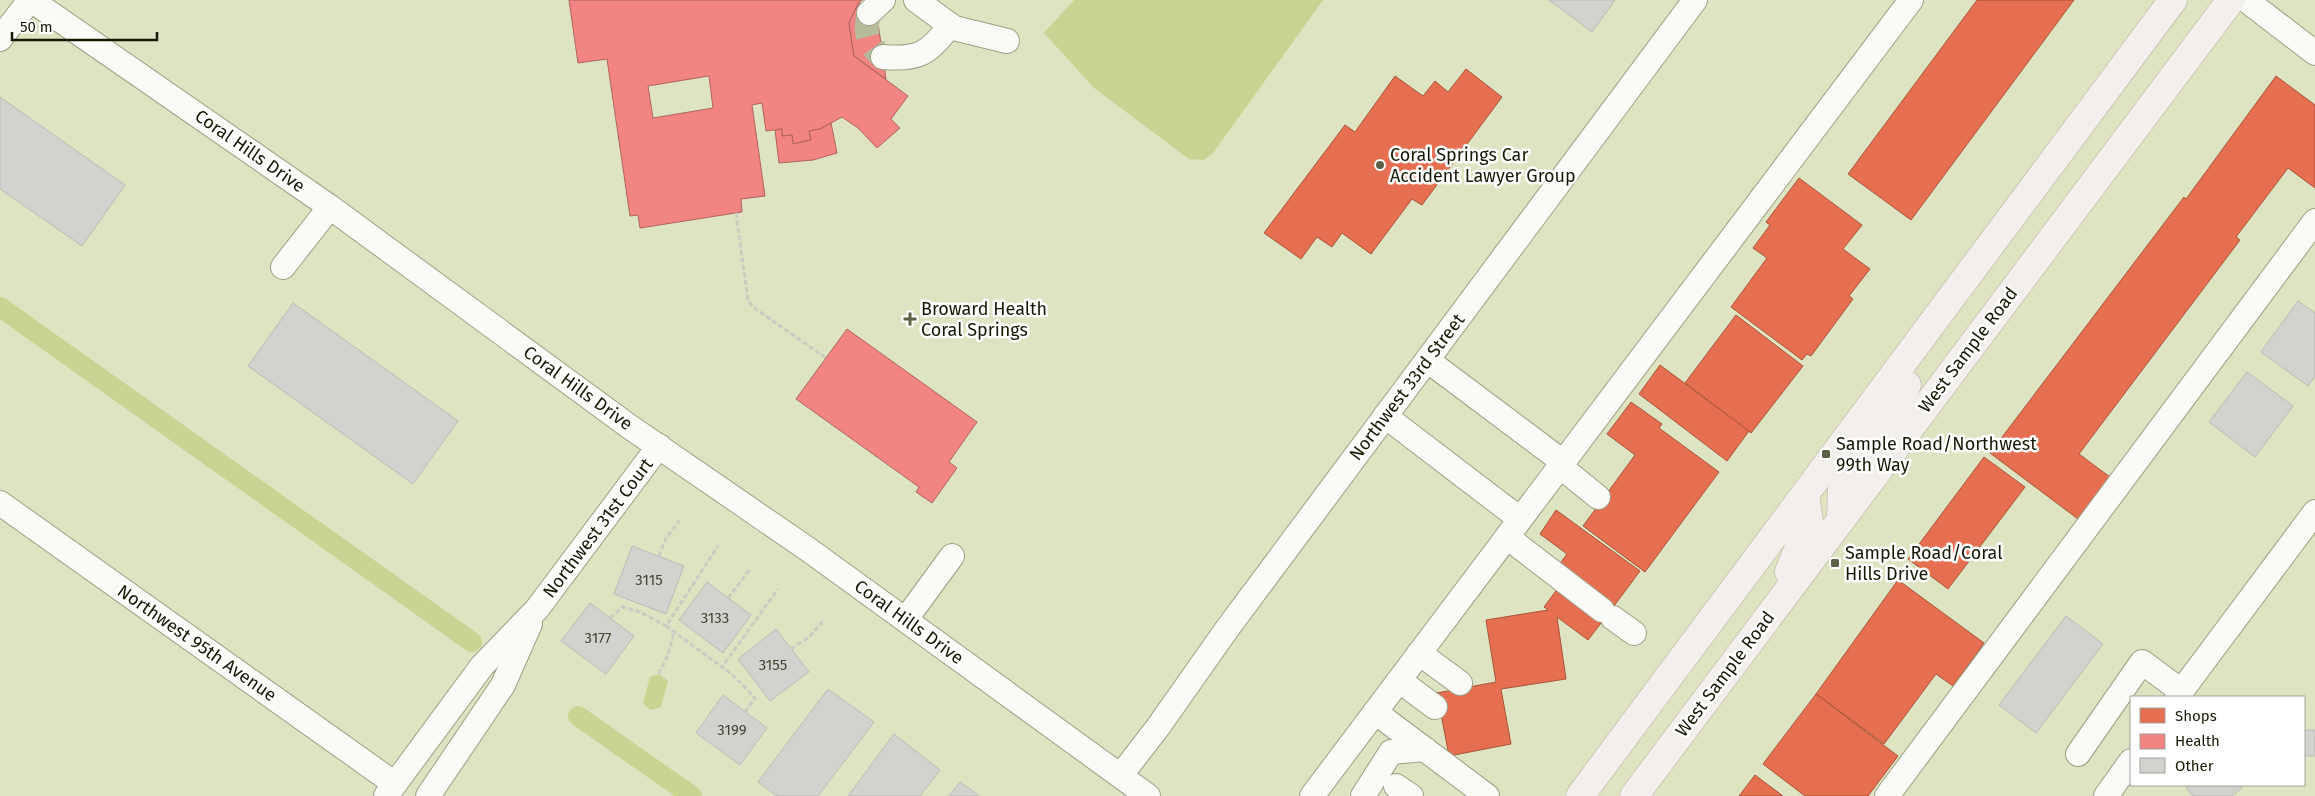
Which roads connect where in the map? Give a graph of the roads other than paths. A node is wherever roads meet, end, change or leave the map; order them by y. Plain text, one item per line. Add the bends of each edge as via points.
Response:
1 (31, 0) edge
2 (916, 0) edge
3 (1695, 0) edge
4 (1911, 0) edge
5 (2173, 0) edge
6 (2231, 0) edge
7 (2246, 0) edge
8 (950, 25) junction
9 (0, 39) edge
10 (1007, 41) dead end
11 (2315, 53) edge
12 (883, 57) dead end
13 (330, 207) junction
14 (2315, 221) edge
15 (283, 267) dead end
16 (1940, 311) junction
17 (1427, 360) junction
18 (1385, 416) junction
19 (659, 446) junction
20 (1563, 462) junction
21 (1805, 494) junction
22 (1598, 497) dead end
23 (0, 502) edge
24 (2315, 512) edge
25 (1841, 520) junction
26 (1513, 528) junction
27 (952, 556) dead end
28 (1776, 606) junction
29 (537, 609) junction
30 (906, 619) junction
31 (1634, 633) dead end
32 (1420, 653) junction
33 (1397, 683) junction
34 (1460, 683) dead end
35 (2179, 694) edge
36 (1435, 707) dead end
37 (1371, 718) junction
38 (1425, 749) junction
39 (1391, 752) junction
40 (2078, 754) dead end
41 (2130, 762) edge
42 (1337, 764) junction
43 (1121, 775) junction
44 (391, 790) edge
45 (1365, 791) edge
46 (428, 796) edge
47 (1148, 796) edge
48 (1312, 796) edge
49 (1487, 796) edge
50 (1580, 796) edge
51 (1634, 796) edge
52 (1887, 796) edge
53 (2106, 796) edge

1 - 9 street
1 - 13 street, Coral Hills Drive
2 - 8 street
3 - 17 street, Northwest 33rd Street
4 - 20 street
5 - 16 main road
6 - 25 main road, West Sample Road
7 - 11 street
8 - 10 street
8 - 12 street via 931,48 915,57
13 - 15 street
13 - 19 street, Coral Hills Drive
14 - 52 street
16 - 21 main road
16 - 25 main road via 1902,394 1842,480
17 - 18 street, Northwest 33rd Street
17 - 20 street
18 - 26 street
18 - 43 street, Northwest 33rd Street
19 - 29 street, Northwest 31st Court
19 - 30 street, Coral Hills Drive
20 - 22 street via 1567,472
20 - 26 street
21 - 28 main road via 1809,522
21 - 50 main road
23 - 44 street, Northwest 95th Avenue
24 - 35 street
25 - 28 main road, West Sample Road
26 - 31 street via 1607,614
26 - 32 street
27 - 30 street
28 - 51 main road, West Sample Road
29 - 44 street, Northwest 31st Court via 482,666
29 - 46 street, Northwest 31st Court via 503,685
30 - 43 street, Coral Hills Drive
32 - 33 street
32 - 34 street
33 - 36 street
33 - 37 street
35 - 40 street via 2142,662
37 - 38 street
37 - 39 street
37 - 42 street
38 - 39 street
38 - 49 street
39 - 45 street
41 - 53 street
42 - 45 street
42 - 48 street
43 - 47 street, Coral Hills Drive

